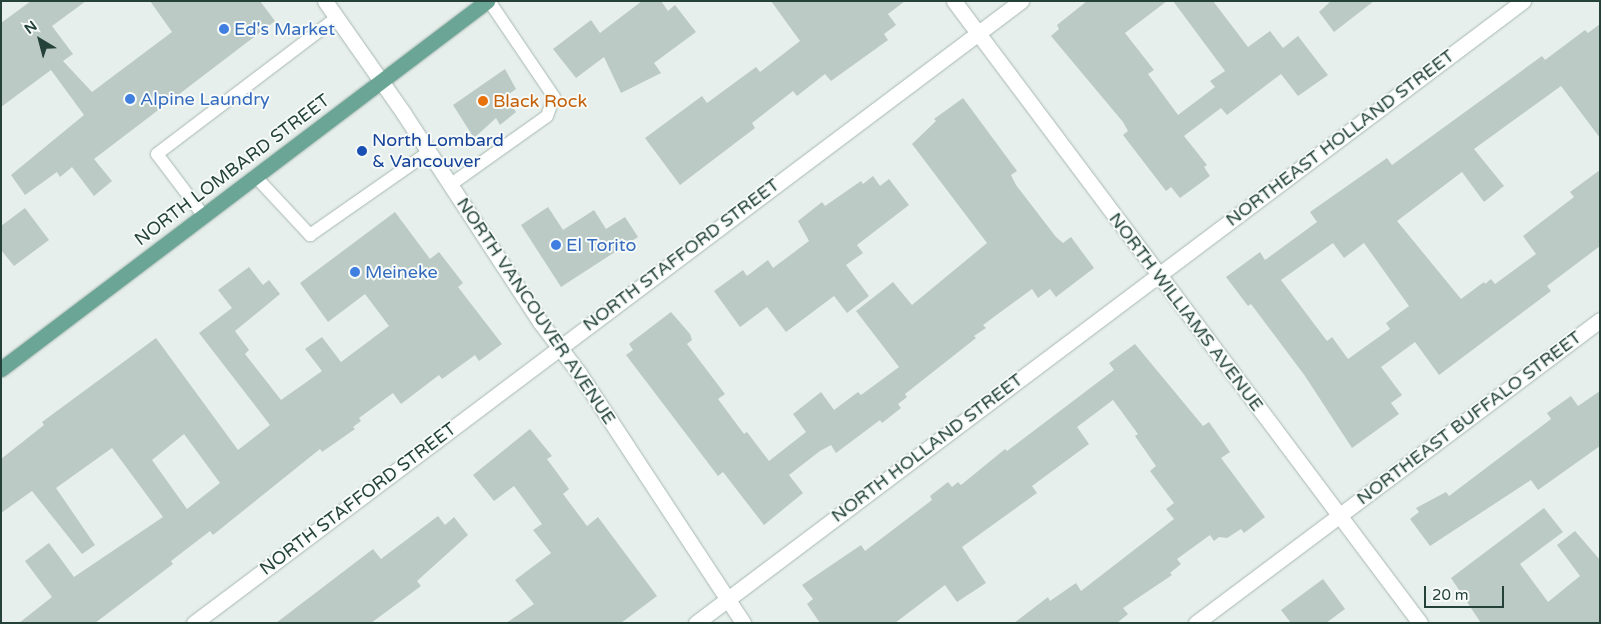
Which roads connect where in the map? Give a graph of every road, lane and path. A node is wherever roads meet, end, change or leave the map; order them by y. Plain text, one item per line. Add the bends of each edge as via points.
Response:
1 (325, 1) edge
2 (488, 1) edge
3 (954, 1) edge
4 (1021, 1) edge
5 (1523, 1) edge
6 (336, 18) junction
7 (978, 34) junction
8 (380, 82) junction
9 (429, 152) junction
10 (255, 176) junction
11 (450, 185) junction
12 (203, 215) junction
13 (1158, 274) junction
14 (1600, 320) edge
15 (559, 347) junction
16 (1, 369) edge
17 (1338, 516) junction
18 (728, 599) junction
19 (194, 623) edge
20 (696, 623) edge
21 (743, 623) edge
22 (1196, 623) edge
23 (1420, 623) edge

1 - 6 street, NORTH VANCOUVER AVENUE
2 - 8 main road, NORTH LOMBARD STREET
2 - 11 lane via 554,97 547,116
3 - 7 street, NORTH WILLIAMS AVENUE
4 - 7 street, NORTH STAFFORD STREET
5 - 13 street, NORTHEAST HOLLAND STREET
6 - 8 street, NORTH VANCOUVER AVENUE
6 - 12 lane via 157,154
7 - 13 street, NORTH WILLIAMS AVENUE
7 - 15 street, NORTH STAFFORD STREET
8 - 9 street, NORTH VANCOUVER AVENUE
8 - 10 main road, NORTH LOMBARD STREET
9 - 10 lane via 310,235
9 - 11 street, NORTH VANCOUVER AVENUE
10 - 12 main road, NORTH LOMBARD STREET
11 - 15 street, NORTH VANCOUVER AVENUE
12 - 16 main road, NORTH LOMBARD STREET
13 - 17 street, NORTH WILLIAMS AVENUE
13 - 18 street, NORTH HOLLAND STREET
14 - 17 street, NORTHEAST BUFFALO STREET
15 - 18 street, NORTH VANCOUVER AVENUE
15 - 19 street, NORTH STAFFORD STREET
17 - 22 street, NORTHEAST BUFFALO STREET
17 - 23 street, NORTH WILLIAMS AVENUE
18 - 20 street, NORTH HOLLAND STREET
18 - 21 street, NORTH VANCOUVER AVENUE

